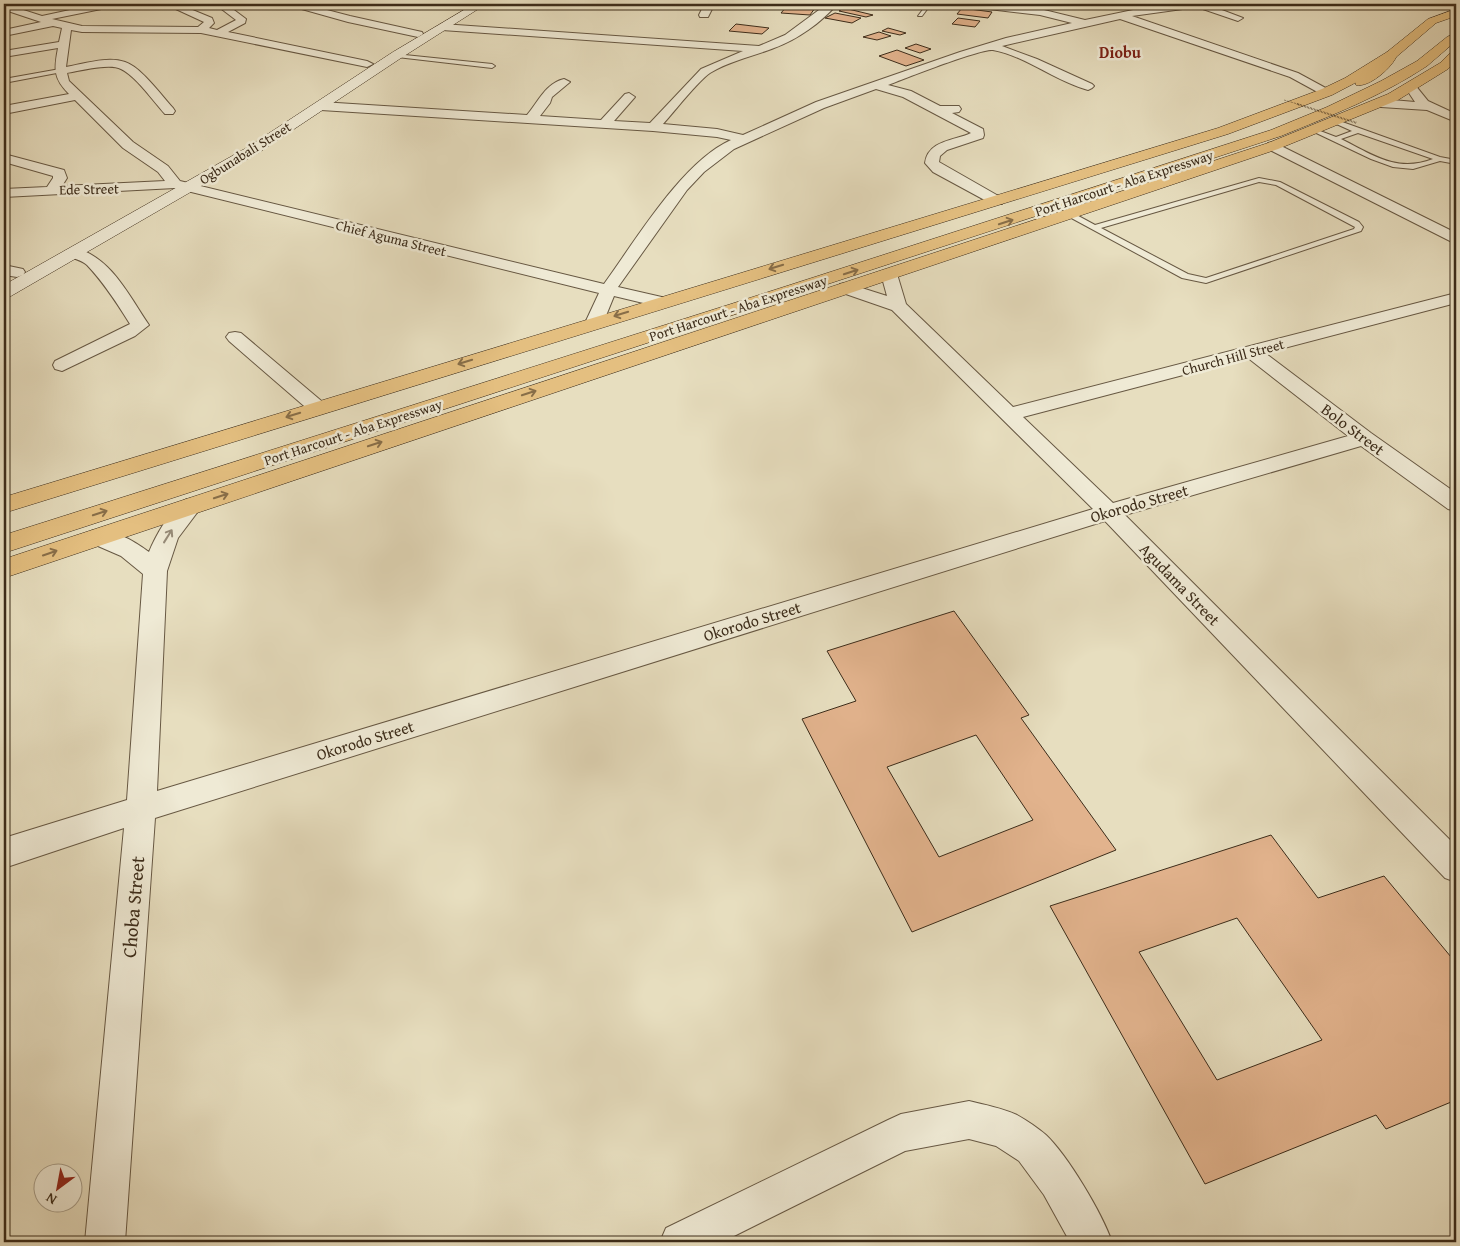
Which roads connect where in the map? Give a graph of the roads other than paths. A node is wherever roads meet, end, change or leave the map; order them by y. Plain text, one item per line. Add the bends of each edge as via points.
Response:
1 (26, 4) edge
2 (111, 4) edge
3 (170, 4) edge
4 (220, 4) edge
5 (294, 4) edge
6 (472, 4) edge
7 (481, 4) edge
8 (705, 4) edge
9 (832, 4) edge
10 (929, 4) edge
11 (972, 4) edge
12 (989, 4) edge
13 (1198, 4) edge
14 (1452, 4) edge
15 (1456, 5) edge
16 (1109, 6) dead end
17 (6, 8) edge
18 (1131, 11) edge
19 (1456, 12) edge
20 (704, 14) dead end
21 (920, 15) dead end
22 (1238, 18) dead end
23 (40, 19) junction
24 (1456, 21) edge
25 (53, 23) junction
26 (1088, 24) junction
27 (68, 27) junction
28 (442, 27) junction
29 (201, 30) junction
30 (4, 33) edge
31 (219, 33) junction
32 (418, 34) junction
33 (1456, 36) edge
34 (64, 44) junction
35 (992, 46) junction
36 (754, 50) junction
37 (4, 54) edge
38 (397, 54) junction
39 (1447, 55) edge
40 (367, 64) junction
41 (492, 66) dead end
42 (60, 71) junction
43 (1294, 75) junction
44 (4, 81) edge
45 (564, 82) dead end
46 (1355, 84) junction
47 (1402, 84) junction
48 (875, 85) junction
49 (1088, 86) dead end
50 (1327, 92) junction
51 (77, 96) junction
52 (629, 97) dead end
53 (1381, 103) junction
54 (321, 106) junction
55 (967, 106) dead end
56 (1430, 107) junction
57 (4, 110) edge
58 (938, 110) junction
59 (169, 111) dead end
60 (1456, 118) edge
61 (530, 120) junction
62 (604, 124) junction
63 (653, 127) junction
64 (1358, 127) junction
65 (1335, 130) junction
66 (743, 139) junction
67 (1273, 146) junction
68 (4, 158) edge
69 (1439, 159) junction
70 (1456, 162) edge
71 (182, 186) junction
72 (52, 190) junction
73 (4, 193) edge
74 (998, 201) junction
75 (1068, 214) junction
76 (1094, 228) junction
77 (1456, 240) edge
78 (75, 253) junction
79 (8, 274) edge
80 (889, 274) junction
81 (846, 288) junction
82 (608, 290) junction
83 (4, 292) edge
84 (1456, 298) edge
85 (660, 302) junction
86 (730, 303) junction
87 (898, 306) junction
88 (594, 322) junction
89 (235, 337) dead end
90 (1252, 352) junction
91 (62, 365) dead end
92 (318, 408) junction
93 (1010, 414) junction
94 (1364, 438) junction
95 (1456, 504) edge
96 (4, 505) edge
97 (191, 506) junction
98 (1109, 512) junction
99 (4, 524) edge
100 (98, 537) junction
101 (4, 544) edge
102 (4, 569) edge
103 (155, 571) junction
104 (141, 809) junction
105 (4, 853) edge
106 (1456, 867) edge
107 (105, 1242) edge
108 (680, 1242) edge
109 (1092, 1242) edge

1 - 17 street
2 - 23 street
3 - 29 street via 208,20 209,23
4 - 31 street via 241,18 241,22
5 - 32 street
6 - 32 street, Ogbunabali Street
7 - 28 street, Ogbunabali Street
8 - 20 street
9 - 36 street via 808,26 772,45
10 - 21 lane
11 - 12 street
12 - 26 street
13 - 18 street
13 - 22 street
14 - 15 street
16 - 18 street
17 - 23 street
18 - 26 street
18 - 43 street
19 - 46 main road via 1418,31
23 - 25 street
24 - 46 main road, Port Harcourt - Aba Expressway via 1428,37 1405,60
25 - 27 street
25 - 30 street
26 - 35 street
27 - 29 street
27 - 34 street via 64,31
28 - 36 street
28 - 38 street, Ogbunabali Street
29 - 31 street
31 - 40 street
32 - 40 street, Ogbunabali Street
33 - 39 main road
34 - 37 street
34 - 42 street
35 - 48 street
35 - 49 street
36 - 63 street via 705,71
38 - 41 lane
38 - 54 street, Ogbunabali Street
39 - 47 main road
40 - 71 street, Ogbunabali Street
42 - 44 lane
42 - 51 street via 64,82
42 - 59 street via 102,64 123,65
43 - 46 street
43 - 50 street
45 - 61 street via 546,96
46 - 50 main road
46 - 86 main road, Port Harcourt - Aba Expressway via 1294,114 1186,152
47 - 53 main road
47 - 56 street
86 -> 47 main road, Port Harcourt - Aba Expressway via 1276,133
48 - 58 street via 907,94
48 - 66 street
50 - 74 main road via 1223,131
51 - 57 street
51 - 71 street via 128,145
52 - 62 street
53 - 56 street
53 - 65 main road
54 - 61 street
54 - 71 street, Ogbunabali Street via 253,150
55 - 58 street
56 - 60 street
58 - 74 street via 972,128 978,135 934,152 932,163
61 - 62 street
62 - 63 street
63 - 66 street via 718,133
64 - 65 lane
64 - 65 lane
64 - 69 lane
65 - 67 main road via 1313,130
65 - 69 lane via 1373,157 1401,166 1418,166
66 - 82 street via 729,146 682,186
67 - 75 main road
67 - 77 street
68 - 72 street via 59,173 60,178
69 - 70 lane
71 - 72 street, Ede Street
71 - 78 street, Ogbunabali Street
71 - 79 street, Ogbunabali Street
71 - 82 street, Chief Aguma Street
72 - 73 street, Ede Street
74 -> 85 main road
75 - 76 lane
75 - 80 main road
76 - 76 lane via 1185,276 1206,281 1357,231 1360,227 1278,183 1259,180
78 - 83 street, Ogbunabali Street
78 - 91 street via 90,259 107,276 140,325
80 - 81 main road
80 - 87 street
81 - 87 street
97 -> 81 main road
82 - 85 street, Chief Aguma Street
82 - 88 street
84 - 90 street, Church Hill Street
85 -> 88 main road
86 - 99 main road, Port Harcourt - Aba Expressway
101 -> 86 main road, Port Harcourt - Aba Expressway
87 - 93 street, Agudama Street
88 -> 92 main road
89 - 92 street
90 - 93 street, Church Hill Street
90 - 94 street, Bolo Street
92 -> 96 main road
93 - 98 street, Agudama Street
94 - 95 street, Bolo Street
94 - 98 street, Okorodo Street
97 - 100 main road
103 -> 97 street, Choba Street via 160,549 170,530
98 - 104 street, Okorodo Street
98 - 106 street, Agudama Street
102 -> 100 main road
100 - 103 street via 138,554
103 - 104 street, Choba Street
104 - 105 street, Okorodo Street
104 - 107 street, Choba Street
108 - 109 street via 901,1133 969,1120 1005,1130 1032,1148 1058,1181

